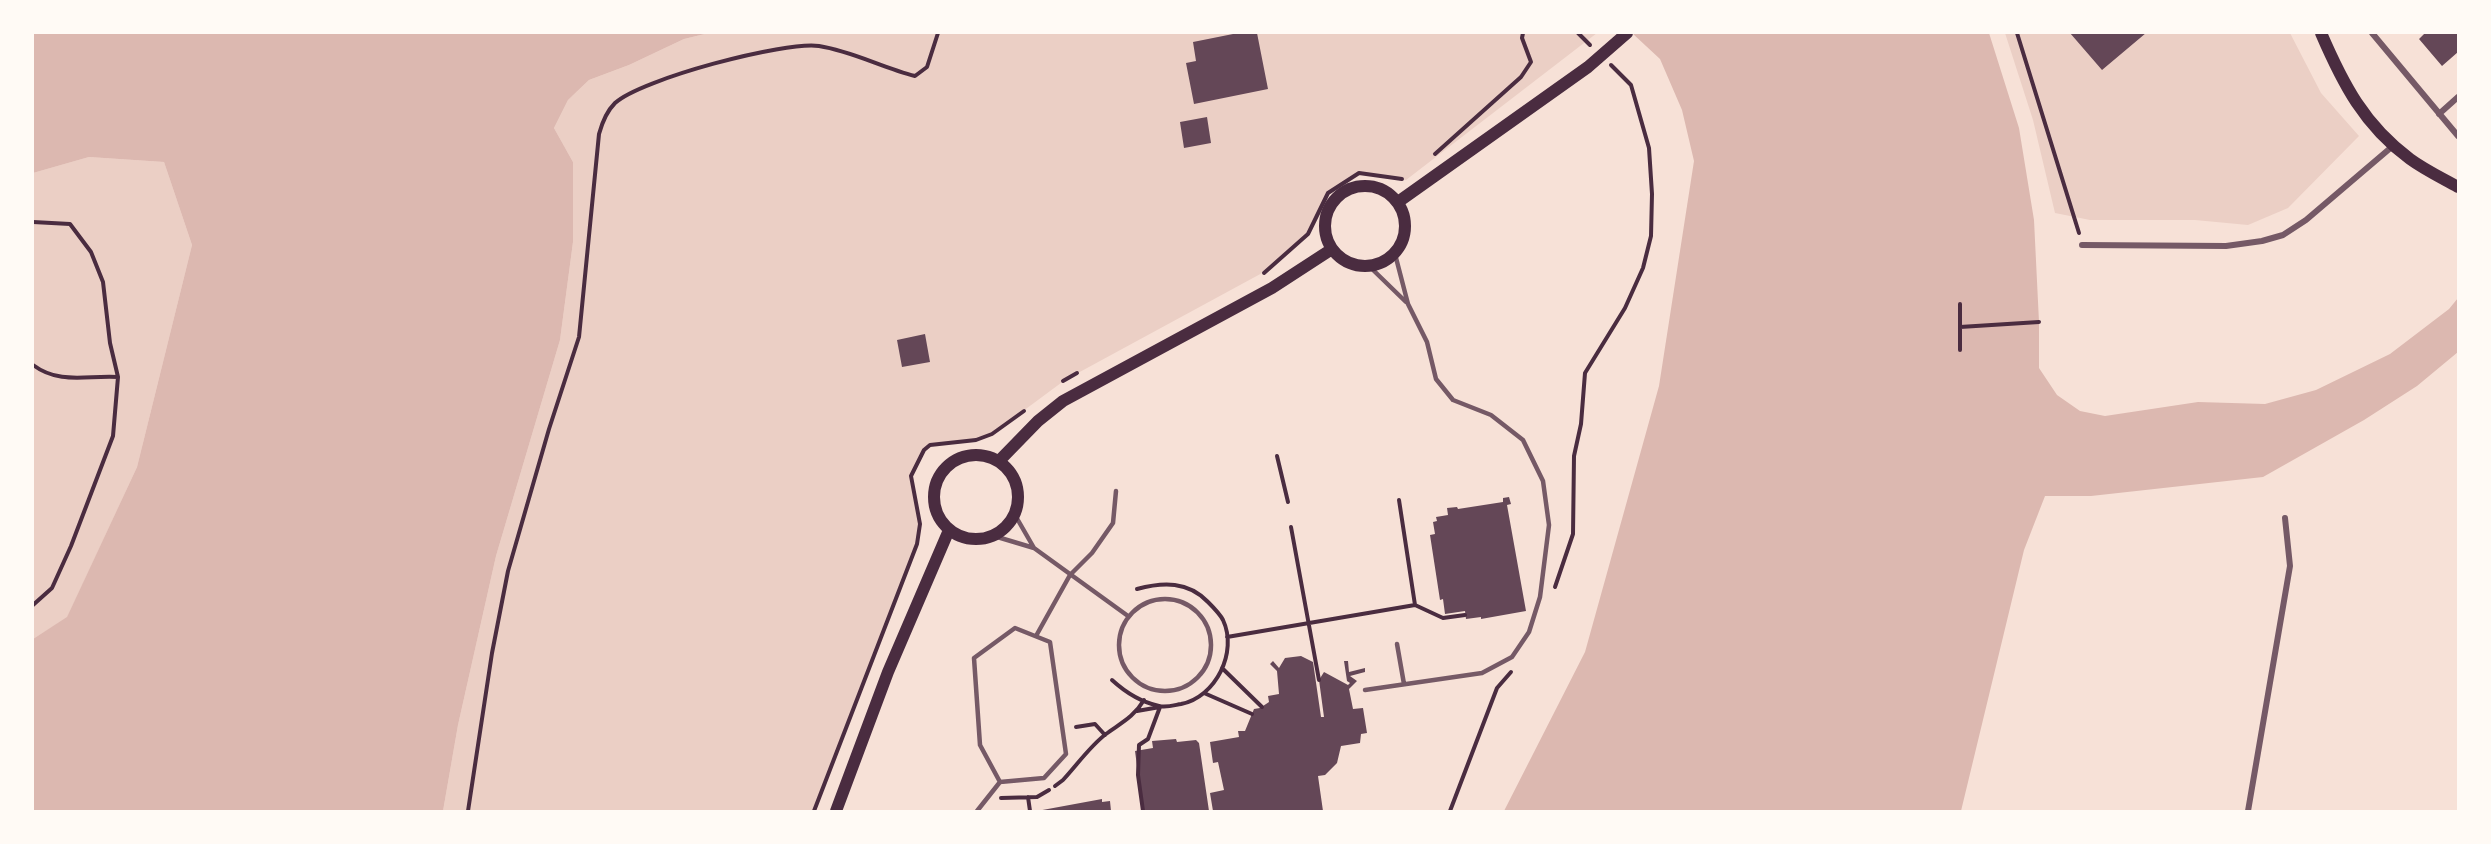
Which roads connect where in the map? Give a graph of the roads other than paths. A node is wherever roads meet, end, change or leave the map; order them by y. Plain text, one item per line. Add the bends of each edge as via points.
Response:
1 (1628, 33) edge
2 (2321, 33) edge
3 (2372, 33) edge
4 (2458, 97) edge
5 (2439, 114) junction
6 (2458, 136) edge
7 (2394, 145) junction
8 (2458, 187) edge
9 (1398, 202) junction
10 (2082, 245) road end
11 (1332, 249) junction
12 (1395, 254) junction
13 (1370, 267) junction
14 (1408, 304) junction
15 (999, 462) junction
16 (1116, 491) dead end
17 (1015, 515) junction
18 (2285, 518) dead end
19 (949, 530) junction
20 (993, 536) junction
21 (1034, 548) junction
22 (1070, 575) junction
23 (1128, 616) junction
24 (1036, 636) junction
25 (1397, 644) dead end
26 (1404, 684) junction
27 (1365, 690) dead end
28 (1000, 782) junction
29 (836, 811) edge
30 (977, 811) edge
31 (2248, 811) edge

1 - 9 main road via 1588,67
2 - 7 main road via 2342,80 2374,127
3 - 5 street
4 - 5 street
5 - 6 street
7 - 8 main road via 2410,160
7 - 10 street via 2283,235 2226,246
9 - 11 main road via 1375,187 1361,186 1342,194 1328,209 1325,223
9 - 12 main road via 1406,229
11 - 13 main road via 1342,260
11 - 15 main road via 1272,288 1063,401
12 - 13 main road
12 - 14 lane
13 - 14 lane
14 - 26 lane via 1427,342 1436,379 1453,400 1491,415 1523,440 1543,481 1549,525 1540,597 1529,632 1512,657 1482,673
15 - 17 main road via 1017,485
15 - 19 main road via 987,456 966,456 939,475 936,510
16 - 22 lane via 1113,523
17 - 20 main road
17 - 21 lane
18 - 31 street via 2290,566
19 - 20 main road via 963,538
19 - 29 main road via 888,672
20 - 21 lane
21 - 22 lane
22 - 23 lane
22 - 24 lane
23 - 23 lane via 1120,630 1118,646 1130,675 1143,686 1174,691 1200,675 1209,656 1210,634 1194,609 1181,601 1160,599 1139,606
24 - 28 lane via 1015,628 974,658 980,745
24 - 28 lane via 1050,642 1066,754 1044,778
25 - 26 lane
26 - 27 lane
28 - 30 lane

